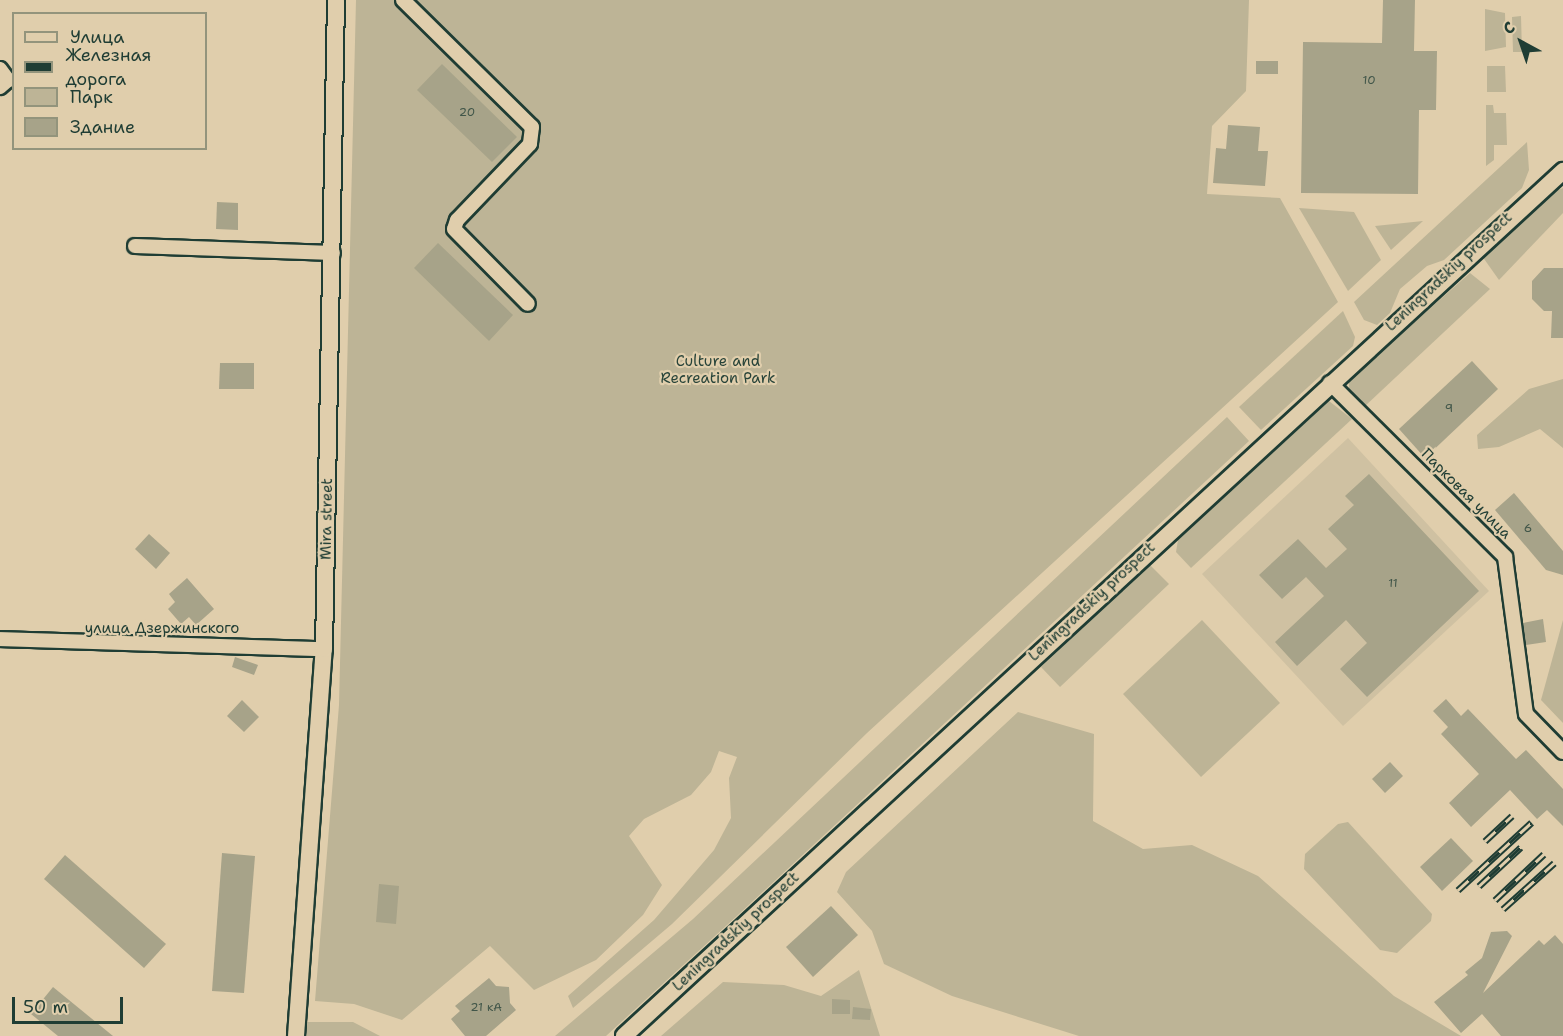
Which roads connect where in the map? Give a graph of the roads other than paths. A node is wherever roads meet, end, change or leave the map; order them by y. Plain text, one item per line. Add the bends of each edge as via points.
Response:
1 (336, 0) edge
2 (403, 0) edge
3 (0, 69) edge
4 (0, 87) edge
5 (1563, 171) edge
6 (135, 246) dead end
7 (333, 253) junction
8 (528, 304) dead end
9 (1330, 382) junction
10 (0, 639) edge
11 (324, 649) junction
12 (1563, 752) edge
13 (296, 1036) edge
14 (624, 1036) edge

1 - 7 street, Mira street
2 - 8 street via 532,127 530,144 457,220 454,229
3 - 4 street via 9,80
5 - 9 street, Leningradskiy prospect
6 - 7 street
7 - 11 street, Mira street
9 - 12 street, Парковая улица via 1505,557 1526,714
9 - 14 street, Leningradskiy prospect
10 - 11 street, улица Дзержинского
11 - 13 street, Mira street

